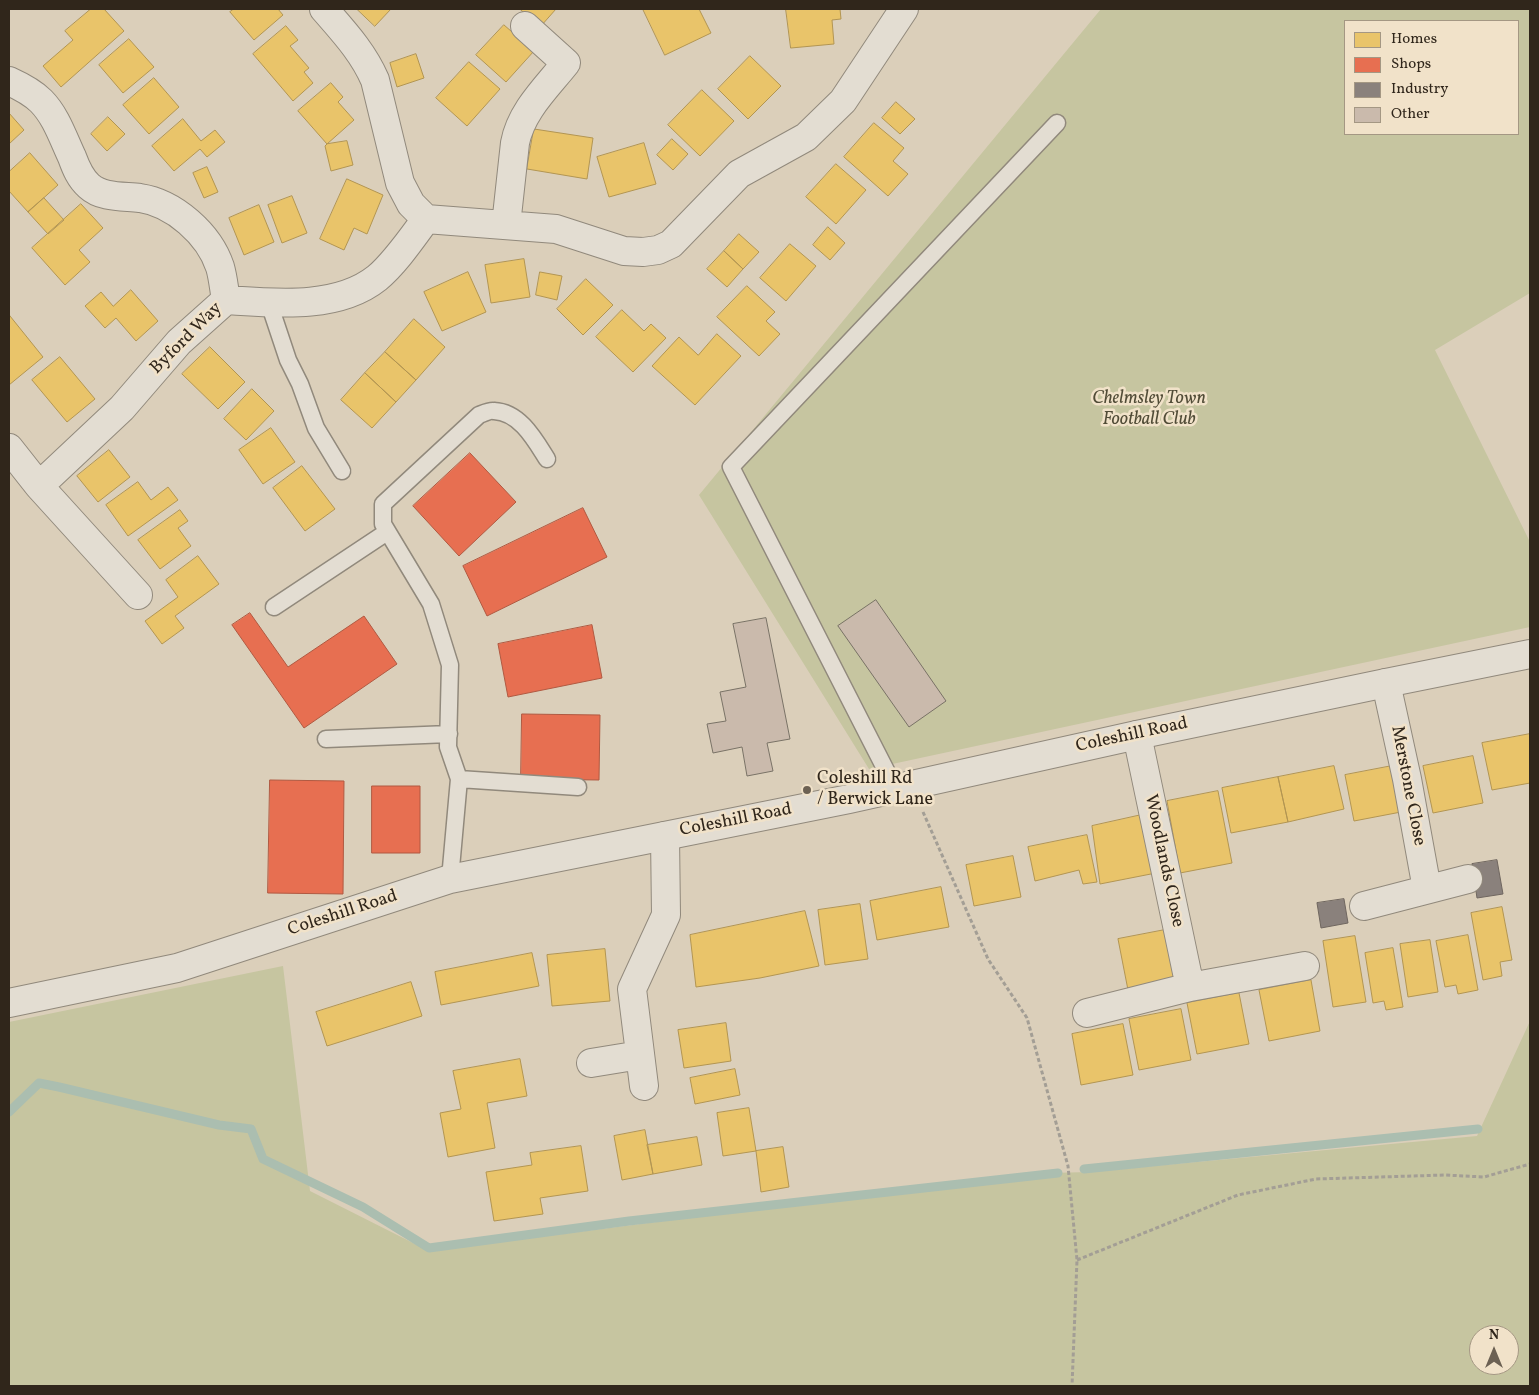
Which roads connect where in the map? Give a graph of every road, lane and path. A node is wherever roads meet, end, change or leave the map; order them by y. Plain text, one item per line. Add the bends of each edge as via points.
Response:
1 (324, 9) edge
2 (903, 9) edge
3 (525, 26) dead end
4 (9, 81) edge
5 (1057, 123) dead end
6 (426, 219) junction
7 (506, 225) junction
8 (226, 300) junction
9 (269, 303) junction
10 (9, 448) edge
11 (547, 459) dead end
12 (342, 471) dead end
13 (39, 486) junction
14 (387, 532) junction
15 (138, 595) dead end
16 (274, 607) dead end
17 (1530, 654) edge
18 (1386, 682) junction
19 (449, 734) junction
20 (1136, 735) junction
21 (326, 739) dead end
22 (458, 779) junction
23 (578, 787) dead end
24 (895, 788) junction
25 (921, 809) dead end
26 (665, 836) junction
27 (450, 879) junction
28 (1468, 879) dead end
29 (1427, 889) junction
30 (1364, 906) dead end
31 (1305, 966) dead end
32 (1190, 987) junction
33 (9, 1003) edge
34 (1087, 1013) dead end
35 (640, 1055) junction
36 (590, 1063) dead end
37 (644, 1086) dead end
38 (1530, 1164) edge
39 (1077, 1260) junction
40 (1072, 1386) edge

1 - 6 street via 356,46 376,80 400,183 412,204
2 - 7 street via 842,101 806,137 739,174 671,244 658,250 624,251 556,229
3 - 7 street via 566,63 526,113 517,130
4 - 8 street via 41,101 60,129 81,177 90,188 166,206 198,230 220,266
5 - 24 lane via 731,467
6 - 7 street
6 - 9 street, Byford Way via 377,278 353,292 328,300
8 - 9 street, Byford Way
8 - 13 street, Byford Way via 179,342 122,408
9 - 12 lane via 316,428
10 - 13 street
11 - 14 lane via 532,435 512,415 493,410 479,415 383,504 383,524
13 - 15 street
14 - 16 lane
14 - 19 lane via 432,604 450,666
17 - 18 street, Coleshill Road
18 - 20 street, Coleshill Road
18 - 29 street, Merstone Close
19 - 21 lane
19 - 22 lane via 448,747
20 - 24 street, Coleshill Road
20 - 32 street, Woodlands Close
22 - 23 lane
22 - 27 lane
24 - 26 street, Coleshill Road
25 - 39 path via 988,959 1027,1018 1068,1166
26 - 27 street, Coleshill Road
26 - 35 street via 666,915 632,989
27 - 33 street, Coleshill Road via 177,968
28 - 29 street
29 - 30 street
31 - 32 street
32 - 34 street
35 - 36 street
35 - 37 street
38 - 39 path via 1484,1177 1316,1179 1238,1195
39 - 40 path

